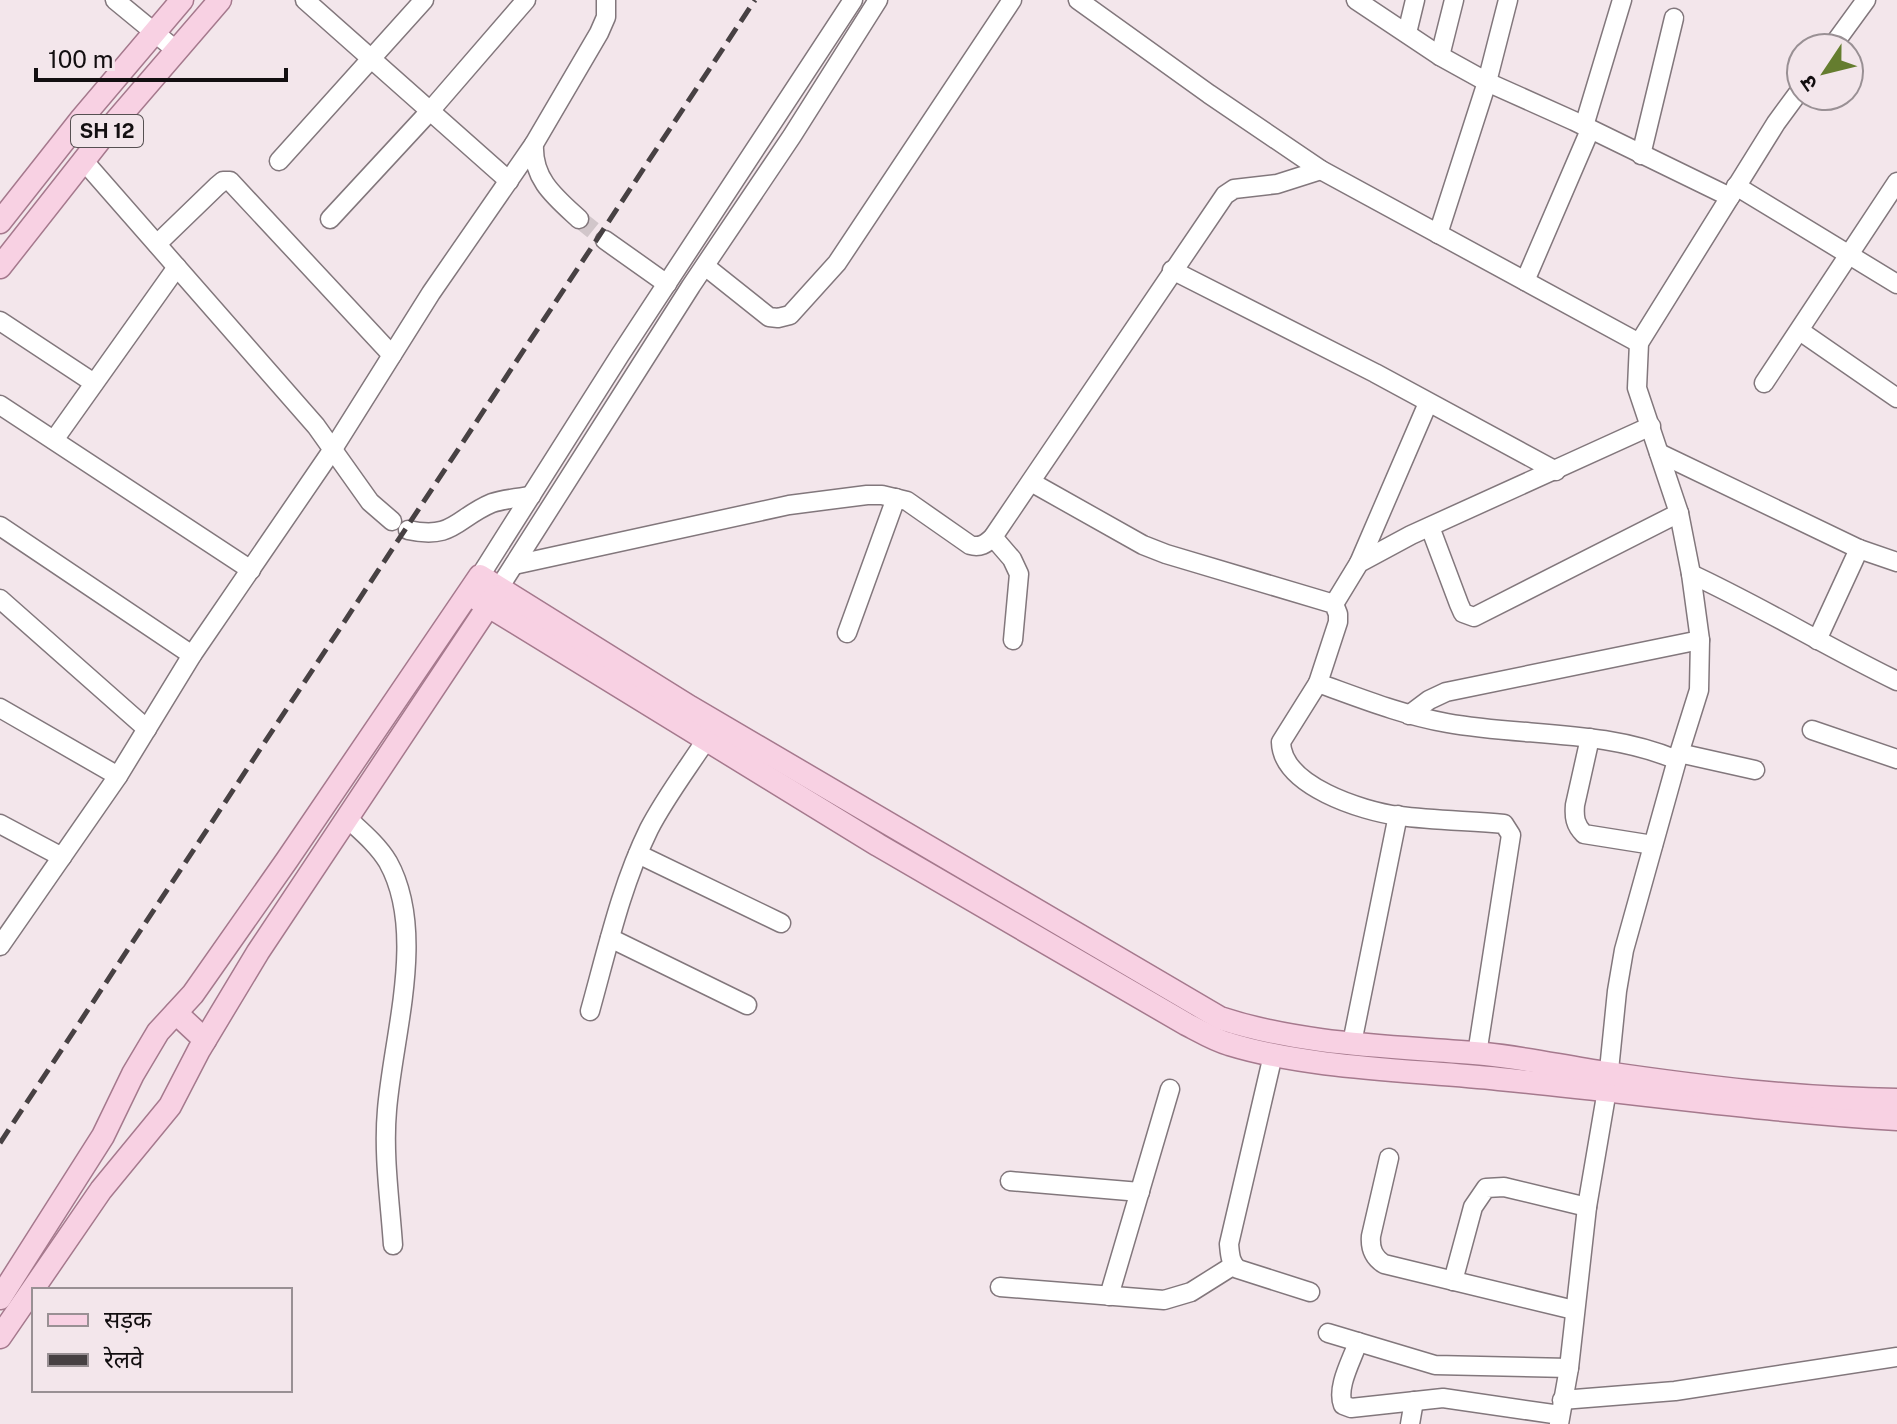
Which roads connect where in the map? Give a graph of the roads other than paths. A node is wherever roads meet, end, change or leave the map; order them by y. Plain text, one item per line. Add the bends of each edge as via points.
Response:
1 (115, 0) edge
2 (182, 0) edge
3 (220, 0) edge
4 (305, 0) edge
5 (424, 0) edge
6 (526, 0) edge
7 (606, 0) edge
8 (853, 0) edge
9 (878, 0) edge
10 (1012, 0) edge
11 (1078, 0) edge
12 (1356, 0) edge
13 (1415, 0) edge
14 (1454, 0) edge
15 (1508, 0) edge
16 (1622, 0) edge
17 (1866, 0) edge
18 (1674, 18) dead end
19 (1843, 32) edge
20 (1407, 33) junction
21 (155, 34) junction
22 (177, 51) junction
23 (1440, 56) junction
24 (372, 60) junction
25 (1487, 82) junction
26 (430, 111) junction
27 (1786, 112) edge
28 (1587, 128) junction
29 (534, 144) junction
30 (1641, 155) junction
31 (83, 160) junction
32 (279, 161) dead end
33 (1321, 170) junction
34 (509, 181) junction
35 (1897, 182) edge
36 (1733, 192) junction
37 (330, 219) dead end
38 (579, 219) tunnel mouth
39 (0, 222) edge
40 (1438, 234) junction
41 (605, 240) tunnel mouth
42 (157, 244) junction
43 (1850, 254) junction
44 (705, 266) junction
45 (0, 267) edge
46 (177, 267) junction
47 (1172, 270) junction
48 (1525, 281) junction
49 (667, 284) junction
50 (1897, 284) edge
51 (0, 321) edge
52 (1800, 331) junction
53 (1639, 343) junction
54 (392, 355) junction
55 (94, 383) junction
56 (1764, 383) dead end
57 (1897, 398) edge
58 (1428, 403) junction
59 (0, 405) edge
60 (1651, 426) junction
61 (54, 440) junction
62 (333, 449) junction
63 (1659, 453) junction
64 (1556, 471) junction
65 (1031, 482) junction
66 (531, 496) junction
67 (896, 498) junction
68 (1679, 513) junction
69 (0, 526) edge
70 (1430, 527) junction
71 (993, 537) junction
72 (1859, 549) junction
73 (1897, 562) edge
74 (1359, 563) junction
75 (514, 565) junction
76 (251, 570) junction
77 (1691, 574) junction
78 (484, 591) junction
79 (0, 599) edge
80 (1334, 604) junction
81 (847, 633) dead end
82 (1013, 640) dead end
83 (1700, 640) junction
84 (1817, 640) junction
85 (192, 655) junction
86 (1897, 681) edge
87 (1318, 683) junction
88 (0, 708) edge
89 (1409, 715) junction
90 (147, 729) junction
91 (1812, 730) dead end
92 (1590, 738) junction
93 (706, 740) junction
94 (1678, 756) junction
95 (1897, 759) edge
96 (1755, 770) dead end
97 (118, 776) junction
98 (1398, 815) junction
99 (347, 818) junction
100 (0, 824) edge
101 (1653, 845) junction
102 (638, 854) junction
103 (62, 857) junction
104 (781, 923) dead end
105 (2, 937) edge
106 (610, 938) junction
107 (747, 1005) dead end
108 (590, 1011) dead end
109 (176, 1013) junction
110 (205, 1040) junction
111 (1352, 1043) junction
112 (1477, 1054) junction
113 (1273, 1055) junction
114 (1608, 1082) junction
115 (1170, 1089) dead end
116 (1897, 1100) edge
117 (117, 1110) junction
118 (1897, 1119) edge
119 (148, 1133) junction
120 (1389, 1158) dead end
121 (1010, 1181) dead end
122 (1140, 1192) junction
123 (1587, 1207) junction
124 (393, 1245) dead end
125 (1234, 1265) junction
126 (1453, 1281) junction
127 (1000, 1287) dead end
128 (34, 1288) edge
129 (32, 1290) edge
130 (1310, 1292) dead end
131 (1109, 1296) junction
132 (0, 1298) edge
133 (1574, 1310) junction
134 (1328, 1333) dead end
135 (0, 1337) edge
136 (1358, 1342) junction
137 (1897, 1357) edge
138 (1569, 1368) junction
139 (1414, 1401) junction
140 (1561, 1413) edge
141 (1410, 1424) edge

1 - 21 street
2 - 21 main road, SH 12
3 - 22 main road, SH 12
4 - 24 street
5 - 24 street
6 - 26 street
7 - 29 street via 599,33
8 - 49 street
9 - 44 street
10 - 44 street via 837,263 790,315 769,317
11 - 33 street
12 - 20 street
13 - 20 street
14 - 23 street
15 - 25 street
16 - 28 street
17 - 19 street
18 - 30 street
20 - 23 street
21 - 22 street
21 - 39 main road, SH 12
22 - 31 main road, SH 12
23 - 25 street
24 - 26 street
24 - 32 street
25 - 28 street
25 - 40 street
26 - 34 street
26 - 37 street
27 - 36 street
28 - 30 street
28 - 48 street
29 - 34 street
29 - 38 street via 533,159 542,181
30 - 36 street
31 - 42 street
31 - 45 main road, SH 12
33 - 40 street
33 - 47 street via 1225,195
34 - 54 street
35 - 43 street
36 - 43 street
36 - 53 street
40 - 48 street
41 - 49 street
42 - 46 street
42 - 54 street via 217,186 230,181
43 - 50 street
43 - 52 street
44 - 75 street
46 - 55 street
46 - 62 street
47 - 58 street
47 - 65 street
48 - 53 street
49 - 66 street
51 - 55 street
52 - 56 street
52 - 57 street
53 - 60 street via 1637,388
54 - 62 street
55 - 61 street
58 - 64 street
58 - 74 street
59 - 61 street
60 - 63 street
60 - 64 street
61 - 76 street
62 - 66 street via 370,502 400,525 428,533 442,532 492,503
62 - 76 street
63 - 68 street
63 - 72 street
64 - 70 street
65 - 71 street
65 - 80 street via 1143,545
66 - 78 street
67 - 71 street via 970,545 985,545
67 - 75 street via 815,500
67 - 81 street
68 - 70 street via 1474,617 1463,613
68 - 77 street
69 - 85 street
70 - 74 street
71 - 82 street via 1019,574
72 - 73 street
72 - 84 street
74 - 80 street
75 - 78 street
76 - 85 street
77 - 83 street
77 - 84 street
78 - 93 main road
78 - 99 main road
78 - 109 main road
78 - 111 main road via 1220,1018 1259,1031
79 - 90 street
80 - 87 street via 1338,622
83 - 89 street via 1446,692
83 - 94 street via 1699,690
84 - 86 street
85 - 90 street
87 - 89 street
87 - 98 street via 1281,742 1287,763 1308,784 1358,806
88 - 97 street
89 - 92 street
90 - 97 street
91 - 95 street
92 - 94 street
92 - 101 street via 1575,805 1578,828 1584,834
93 - 102 street
93 - 113 main road via 1186,1024 1226,1043
94 - 96 street
94 - 101 street
97 - 103 street
98 - 111 street
98 - 112 street via 1509,828
99 - 110 main road
99 - 124 street via 388,862 403,899 405,984 386,1126
100 - 103 street
101 - 114 street via 1619,977
102 - 104 street
102 - 106 street
103 - 105 street
106 - 107 street
106 - 108 street
109 - 110 main road
109 - 117 main road via 158,1032
110 - 119 main road via 170,1106
111 - 112 main road
112 - 114 main road
113 - 114 main road
113 - 125 street via 1229,1244
114 - 116 main road
114 - 118 main road via 1791,1112
114 - 123 street
115 - 122 street
117 - 119 main road
117 - 132 main road
119 - 128 main road
120 - 126 street via 1371,1236 1373,1254 1384,1264
121 - 122 street
122 - 131 street
123 - 126 street via 1504,1187 1486,1188 1473,1207
123 - 133 street
125 - 130 street
125 - 131 street via 1175,1298
126 - 133 street
127 - 131 street
129 - 135 main road
133 - 138 street
134 - 136 street
136 - 138 street via 1435,1365
136 - 139 street via 1341,1389 1343,1405
137 - 140 street
138 - 140 street
139 - 140 street via 1455,1399
139 - 141 street

